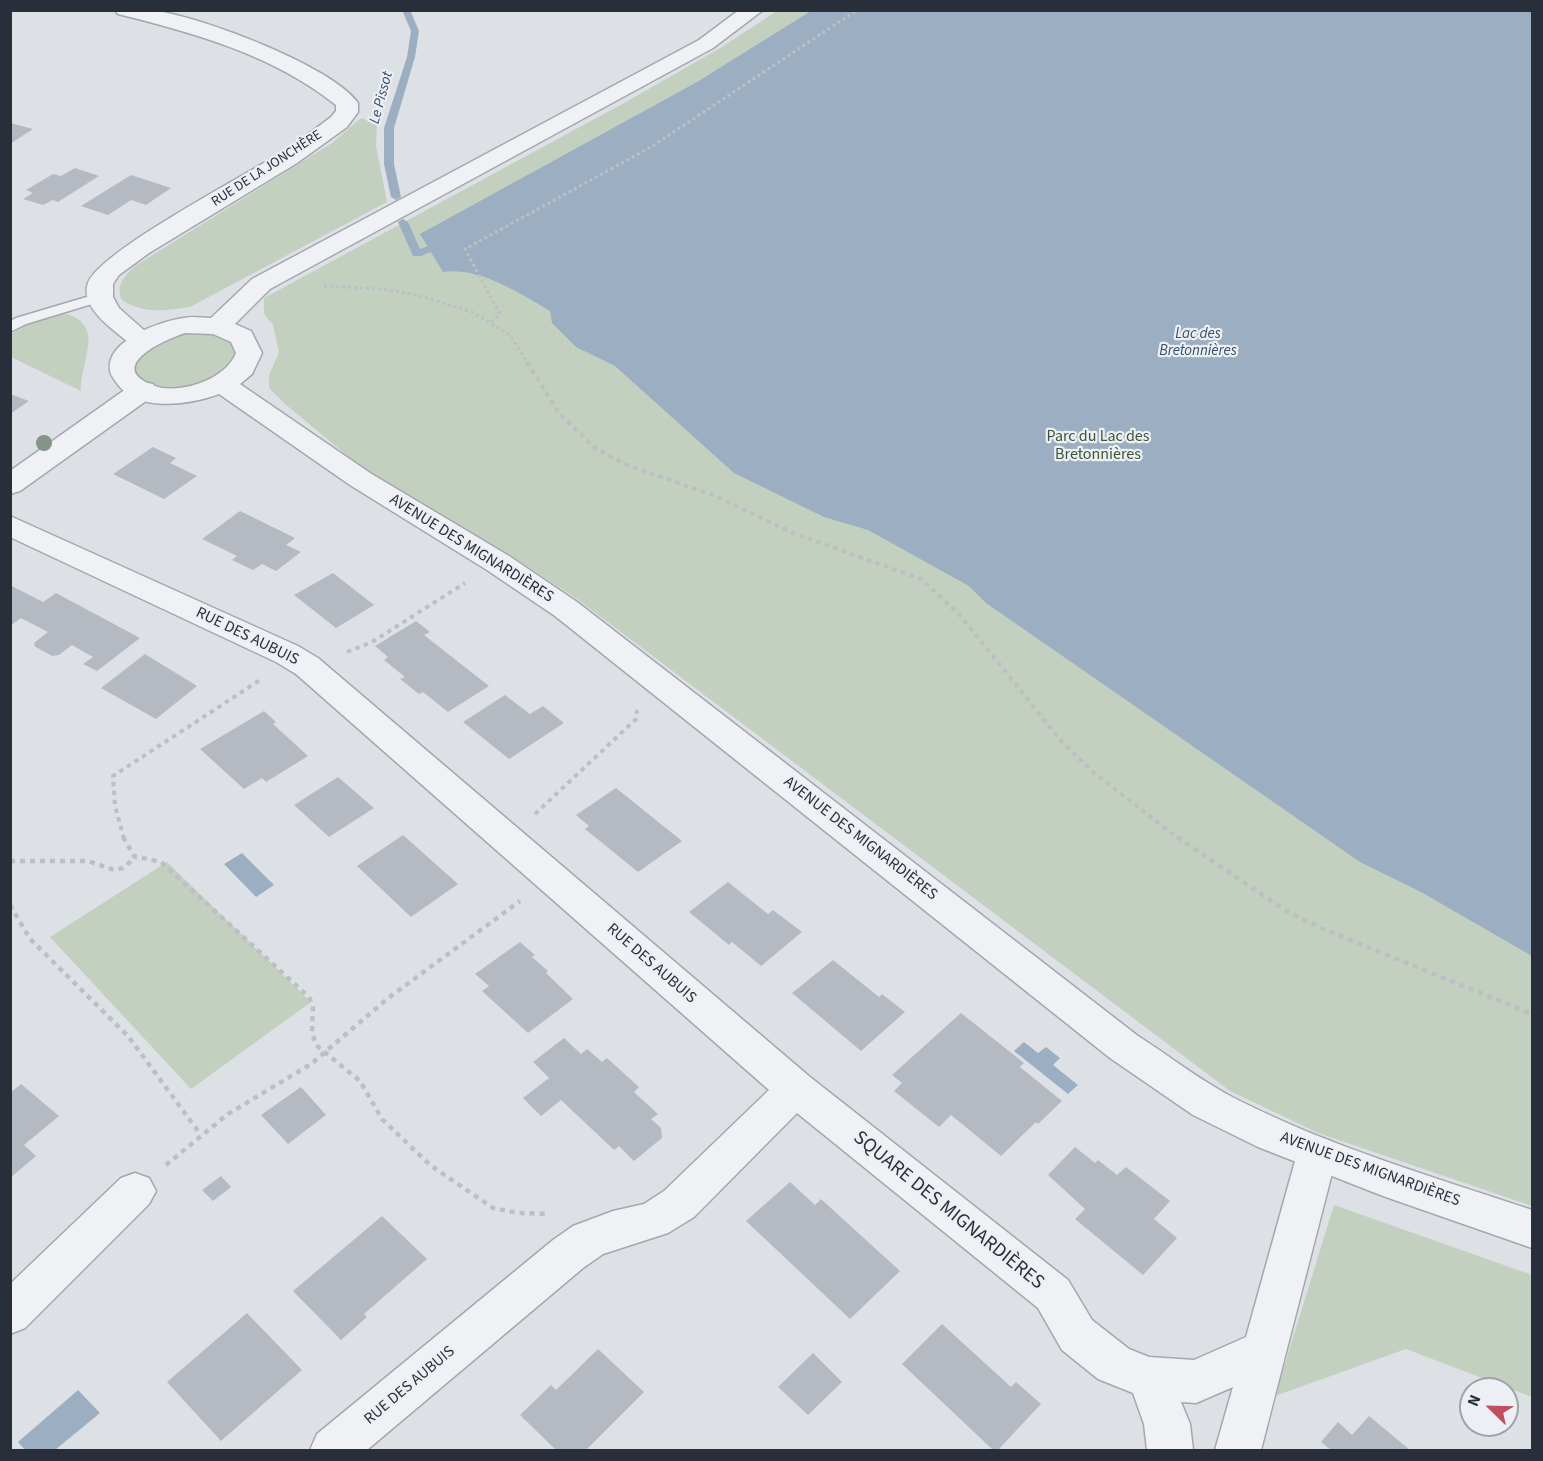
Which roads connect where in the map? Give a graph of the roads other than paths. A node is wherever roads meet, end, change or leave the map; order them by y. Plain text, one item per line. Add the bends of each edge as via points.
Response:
1 (125, 10) edge
2 (753, 10) edge
3 (100, 297) junction
4 (218, 326) junction
5 (10, 328) edge
6 (142, 340) junction
7 (222, 384) junction
8 (142, 390) junction
9 (10, 485) edge
10 (10, 525) edge
11 (796, 1089) junction
12 (1317, 1154) junction
13 (135, 1191) road end
14 (1533, 1229) edge
15 (10, 1314) edge
16 (1263, 1351) junction
17 (1149, 1378) junction
18 (333, 1450) edge
19 (1170, 1450) edge
20 (1238, 1450) edge

1 - 3 street, RUE DE LA JONCHÈRE via 191,27 268,56 334,91 347,103 347,112 289,158 124,259 100,284
2 - 4 street via 706,44 261,284
3 - 5 lane via 21,321
3 - 6 street via 108,312
4 - 6 street via 185,325
4 - 7 street via 242,337 249,353 242,370
6 - 8 street via 123,365 130,383
7 - 8 street via 178,395
7 - 12 street, AVENUE DES MIGNARDIÈRES via 360,479 566,609 1124,1047 1234,1118
8 - 9 street
10 - 11 street, RUE DES AUBUIS via 307,666
11 - 17 street, SQUARE DES MIGNARDIÈRES via 1053,1294 1077,1335 1114,1365
11 - 18 street, RUE DES AUBUIS via 679,1204 653,1220 588,1240 568,1254
12 - 14 street, AVENUE DES MIGNARDIÈRES
12 - 16 street
13 - 15 street
16 - 17 street, SQUARE DES MIGNARDIÈRES via 1196,1382
16 - 20 street
17 - 19 street via 1167,1424

